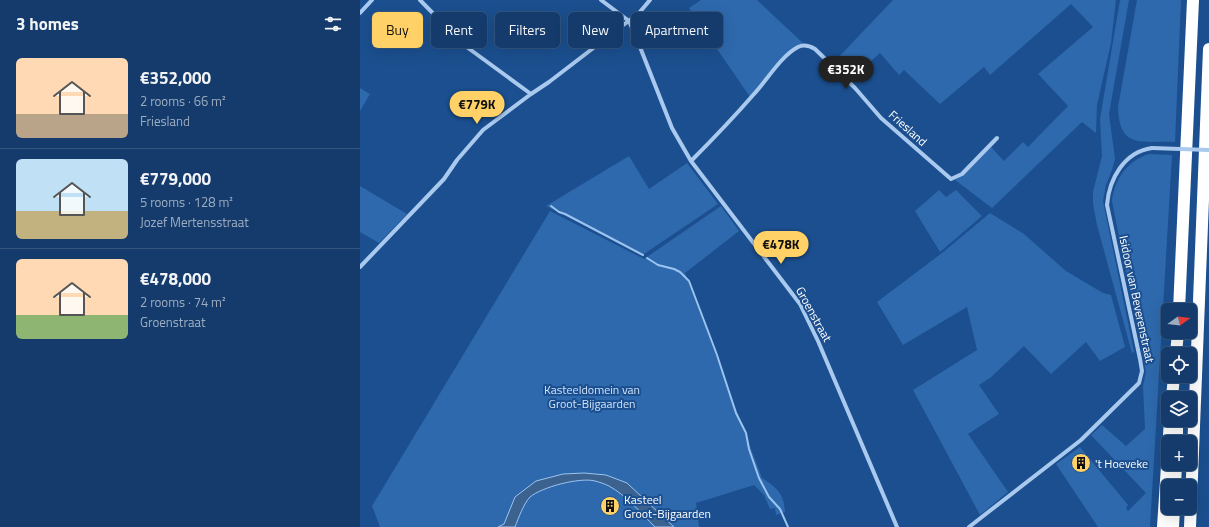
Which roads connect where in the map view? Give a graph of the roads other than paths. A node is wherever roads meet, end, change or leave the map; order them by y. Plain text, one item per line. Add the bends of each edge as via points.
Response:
1 (372, 0) edge
2 (420, 0) edge
3 (601, 0) edge
4 (650, 0) edge
5 (1192, 0) edge
6 (360, 13) edge
7 (629, 21) junction
8 (1209, 49) edge
9 (531, 94) junction
10 (997, 138) dead end
11 (1209, 150) edge
12 (691, 161) junction
13 (360, 267) edge
14 (1179, 303) edge
15 (1170, 427) edge
16 (1174, 515) edge
17 (897, 527) edge
18 (969, 527) edge
19 (1163, 527) edge
20 (1173, 527) edge
21 (1190, 527) edge

1 - 6 street
2 - 9 street via 464,45
3 - 7 street
4 - 7 street
5 - 14 highway
7 - 9 street
7 - 12 street, Groenstraat via 672,128
8 - 21 highway
9 - 13 street via 483,130 444,179
10 - 12 street, Friesland via 962,174 950,180 881,118 815,49 803,45 784,58 739,112
11 - 18 street, Isidoor van Beverenstraat, bridge via 1152,148 1134,154 1122,166 1108,192 1107,205 1142,371 1139,383 1082,440
12 - 17 street, Groenstraat via 800,304
15 - 19 highway
16 - 20 highway

